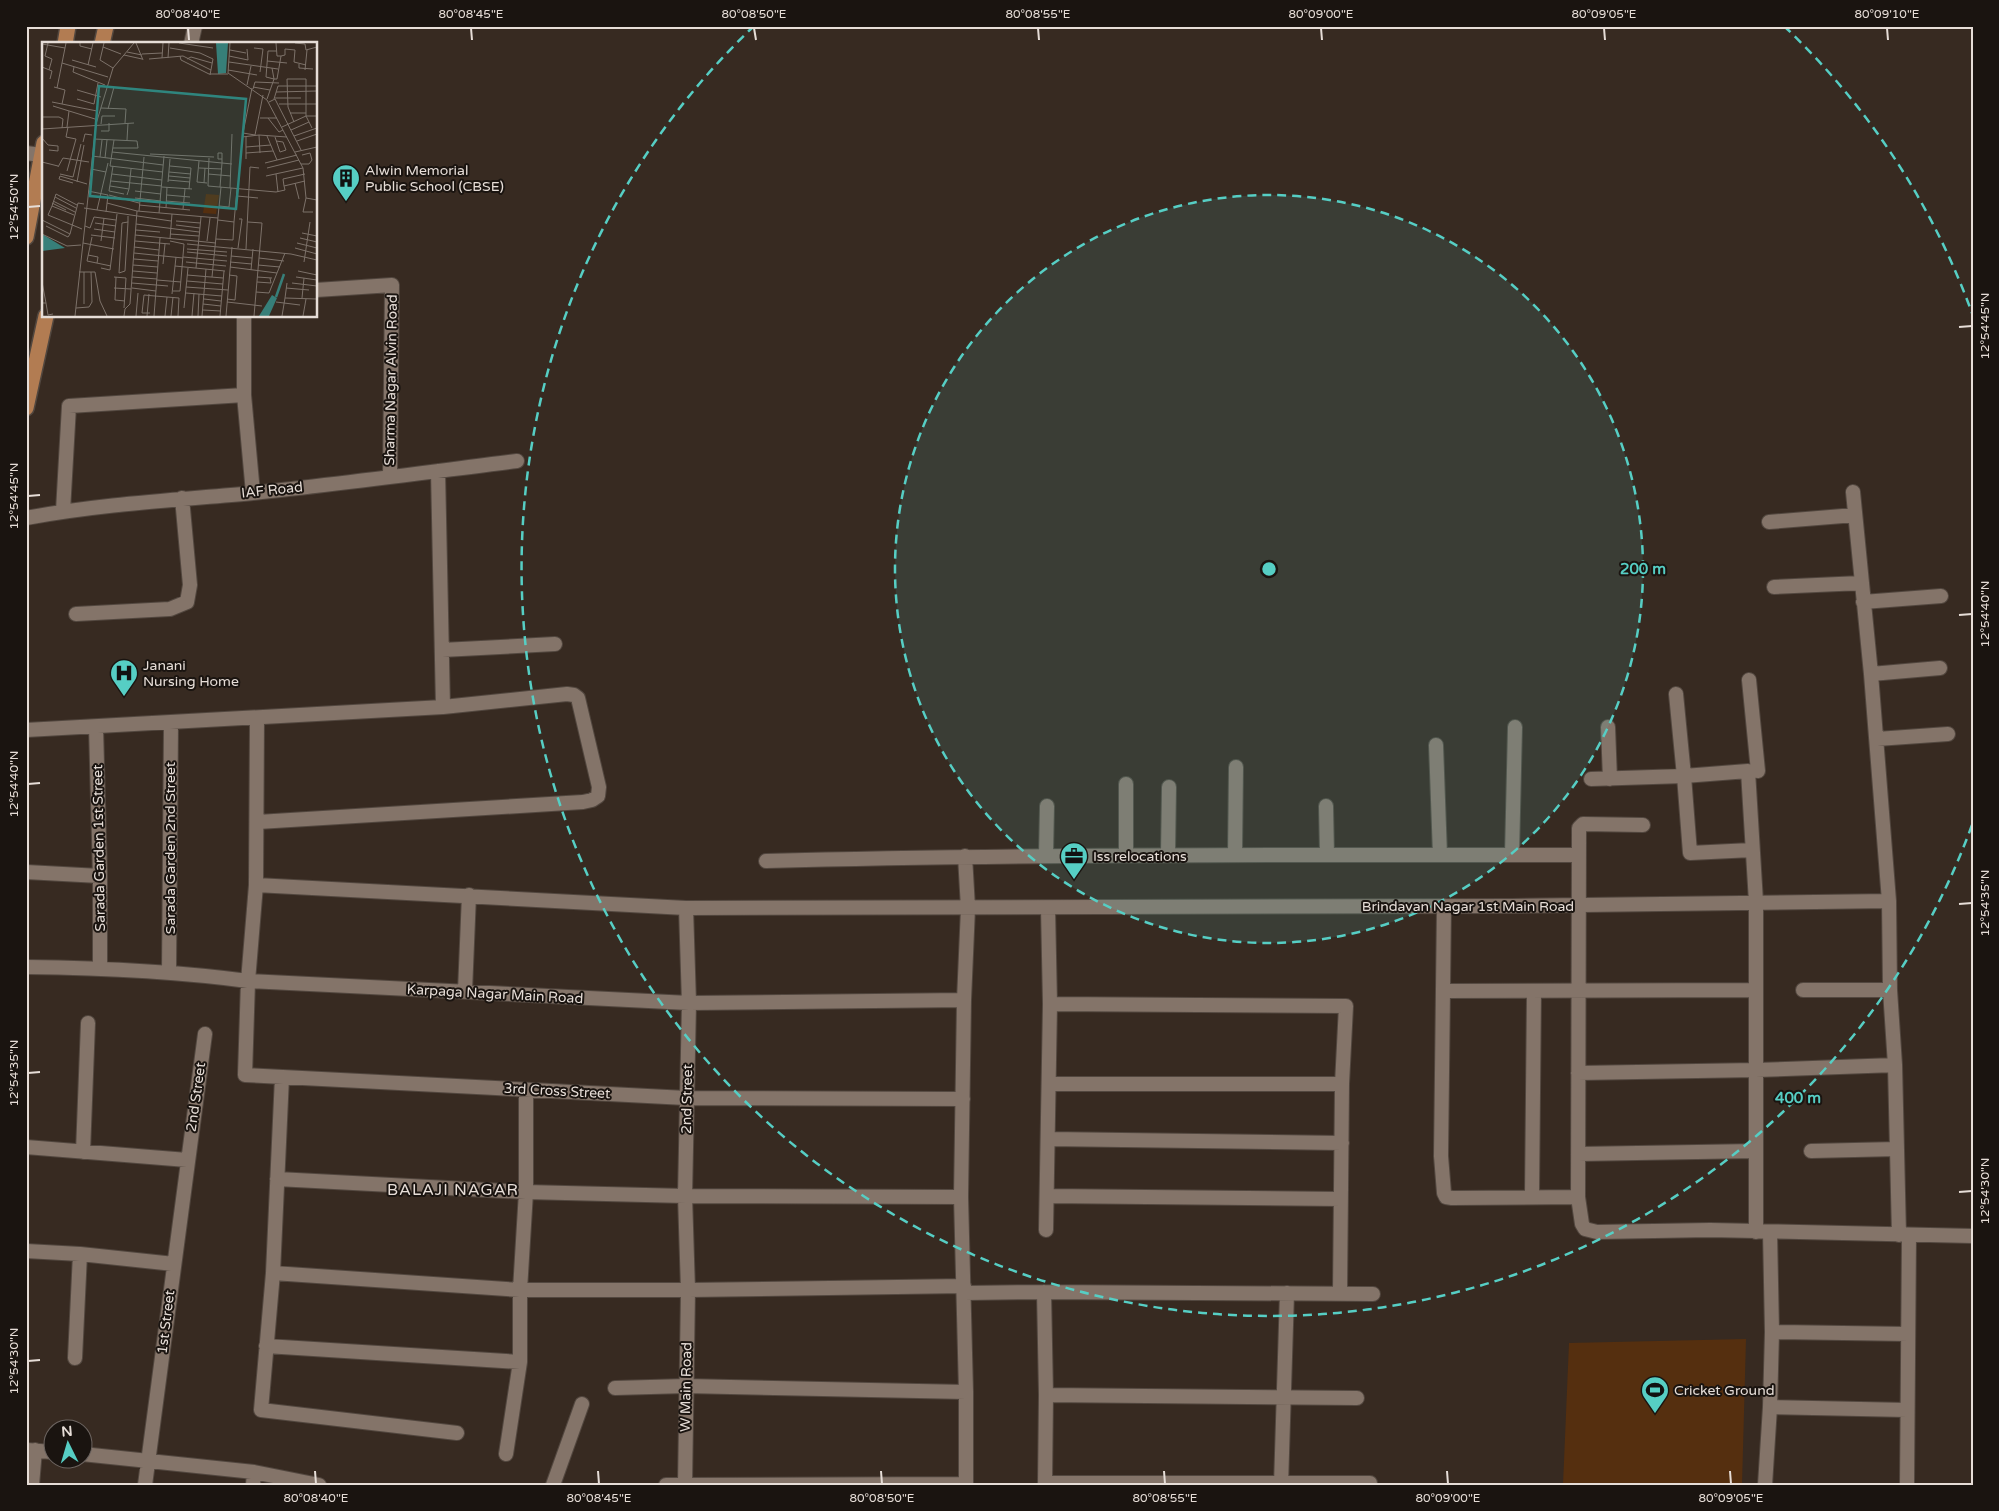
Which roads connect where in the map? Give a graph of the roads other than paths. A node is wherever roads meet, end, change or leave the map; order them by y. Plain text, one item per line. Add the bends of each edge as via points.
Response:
1 (68, 26) edge
2 (106, 26) edge
3 (195, 26) edge
4 (64, 42) edge
5 (102, 42) edge
6 (191, 42) edge
7 (37, 151) edge
8 (26, 237) edge
9 (318, 290) edge
10 (46, 318) edge
11 (244, 318) edge
12 (244, 395) junction
13 (26, 408) edge
14 (517, 461) dead end
15 (438, 470) junction
16 (390, 476) junction
17 (1853, 492) dead end
18 (253, 493) junction
19 (182, 498) junction
20 (63, 511) junction
21 (1855, 515) junction
22 (26, 518) edge
23 (1769, 522) dead end
24 (1861, 583) junction
25 (1774, 587) dead end
26 (1941, 596) dead end
27 (1863, 602) junction
28 (76, 614) dead end
29 (555, 644) dead end
30 (442, 650) junction
31 (1940, 668) dead end
32 (1871, 674) junction
33 (1749, 680) dead end
34 (1676, 694) dead end
35 (443, 708) junction
36 (257, 719) junction
37 (171, 723) junction
38 (96, 727) junction
39 (1515, 727) dead end
40 (1608, 727) dead end
41 (26, 730) edge
42 (1948, 734) dead end
43 (1877, 739) junction
44 (1436, 745) dead end
45 (1236, 767) dead end
46 (1758, 771) junction
47 (1684, 776) junction
48 (1610, 779) junction
49 (1591, 780) dead end
50 (1126, 784) dead end
51 (1169, 787) dead end
52 (1047, 806) dead end
53 (1326, 806) dead end
54 (258, 822) junction
55 (1643, 825) dead end
56 (1752, 850) junction
57 (1168, 854) junction
58 (1235, 854) junction
59 (1046, 855) junction
60 (1126, 855) junction
61 (1327, 855) junction
62 (1440, 855) junction
63 (1512, 855) junction
64 (1579, 855) junction
65 (966, 856) junction
66 (766, 861) dead end
67 (26, 872) edge
68 (100, 876) junction
69 (256, 885) junction
70 (469, 895) junction
71 (1889, 900) junction
72 (1756, 902) junction
73 (1578, 905) junction
74 (1444, 906) junction
75 (686, 908) junction
76 (968, 908) junction
77 (1048, 908) junction
78 (26, 967) edge
79 (100, 968) junction
80 (169, 973) junction
81 (248, 981) junction
82 (1578, 990) junction
83 (1756, 990) junction
84 (1803, 990) dead end
85 (1890, 990) junction
86 (1444, 991) junction
87 (1534, 991) junction
88 (464, 992) junction
89 (964, 1000) junction
90 (689, 1003) junction
91 (1050, 1004) junction
92 (88, 1023) dead end
93 (205, 1034) dead end
94 (1895, 1064) junction
95 (1756, 1070) junction
96 (1578, 1073) junction
97 (282, 1077) junction
98 (1049, 1084) junction
99 (1342, 1084) junction
100 (526, 1090) junction
101 (686, 1098) junction
102 (962, 1099) junction
103 (1048, 1140) junction
104 (1342, 1143) junction
105 (26, 1146) edge
106 (1897, 1149) junction
107 (1756, 1151) junction
108 (1811, 1151) dead end
109 (83, 1152) junction
110 (1578, 1154) junction
111 (187, 1160) junction
112 (277, 1179) junction
113 (526, 1192) junction
114 (685, 1196) junction
115 (1047, 1196) junction
116 (962, 1197) junction
117 (1532, 1197) junction
118 (1578, 1197) junction
119 (1341, 1199) junction
120 (1046, 1230) dead end
121 (1763, 1232) junction
122 (1904, 1235) junction
123 (1973, 1236) edge
124 (26, 1251) edge
125 (80, 1254) junction
126 (174, 1264) junction
127 (273, 1273) junction
128 (520, 1290) junction
129 (688, 1290) junction
130 (964, 1290) junction
131 (1044, 1292) junction
132 (1287, 1293) junction
133 (1340, 1294) junction
134 (1373, 1294) dead end
135 (1772, 1332) junction
136 (1908, 1334) junction
137 (266, 1346) junction
138 (75, 1358) dead end
139 (520, 1362) junction
140 (686, 1386) junction
141 (615, 1388) dead end
142 (966, 1392) junction
143 (1046, 1395) junction
144 (1284, 1398) junction
145 (1356, 1398) dead end
146 (582, 1404) dead end
147 (1770, 1407) junction
148 (1907, 1410) junction
149 (457, 1433) dead end
150 (30, 1450) edge
151 (506, 1454) dead end
152 (92, 1455) edge
153 (148, 1460) junction
154 (254, 1478) edge
155 (1281, 1483) edge
156 (1370, 1483) dead end
157 (966, 1484) edge
158 (1045, 1484) edge
159 (32, 1485) edge
160 (145, 1485) edge
161 (319, 1485) edge
162 (553, 1485) edge
163 (666, 1485) edge
164 (685, 1485) edge
165 (1765, 1485) edge
166 (1907, 1485) edge

1 - 4 main road
2 - 5 main road
3 - 6 street
7 - 8 main road
9 - 16 street, Sharma Nagar Alvin Road via 392,285
10 - 13 main road
11 - 12 street
12 - 18 street
12 - 20 street via 69,406
14 - 15 street, IAF Road
15 - 16 street, IAF Road
15 - 30 street
16 - 18 street, IAF Road
17 - 21 street
18 - 19 street, IAF Road
19 - 20 street, IAF Road
19 - 28 street via 190,585 187,602 170,609
20 - 22 street, IAF Road
21 - 23 street
21 - 24 street
24 - 25 street
24 - 27 street
26 - 27 street
27 - 32 street
29 - 30 street
30 - 35 street
31 - 32 street
32 - 43 street
33 - 46 street
34 - 47 street
35 - 36 street
35 - 54 street via 574,695 578,698 584,722 599,787 598,796 583,802
36 - 37 street
36 - 54 street
37 - 38 street
37 - 80 street, Sarada Garden 2nd Street
38 - 41 street
38 - 68 street, Sarada Garden 1st Street
39 - 63 street
40 - 48 street
42 - 43 street
43 - 71 street
44 - 62 street
45 - 58 street
46 - 47 street
46 - 56 street
47 - 48 street
47 - 56 street via 1690,852
48 - 49 street
50 - 60 street
51 - 57 street
52 - 59 street
53 - 61 street
54 - 69 street
55 - 64 street via 1584,824 1578,833
56 - 72 street
57 - 58 street
57 - 60 street
58 - 61 street
59 - 60 street
59 - 65 street
61 - 62 street
62 - 63 street
63 - 64 street
64 - 73 street
65 - 66 street
65 - 76 street
67 - 68 street
68 - 79 street, Sarada Garden 1st Street
69 - 70 street, Brindavan Nagar 1st Main Road
69 - 81 street
70 - 75 street, Brindavan Nagar 1st Main Road
70 - 88 street
71 - 72 street, Brindavan Nagar 1st Main Road
71 - 85 street
72 - 73 street, Brindavan Nagar 1st Main Road
72 - 83 street
73 - 74 street, Brindavan Nagar 1st Main Road
73 - 82 street
74 - 77 street, Brindavan Nagar 1st Main Road
74 - 86 street
75 - 76 street, Brindavan Nagar 1st Main Road
75 - 90 street, 2nd Street
76 - 77 street, Brindavan Nagar 1st Main Road
76 - 89 street
77 - 91 street
78 - 79 street, Karpaga Nagar Main Road
79 - 80 street, Karpaga Nagar Main Road
80 - 81 street, Karpaga Nagar Main Road
81 - 88 street, Karpaga Nagar Main Road
81 - 97 street, 3rd Cross Street via 245,1075
82 - 83 street
82 - 87 street
82 - 96 street
83 - 95 street
84 - 85 street
85 - 94 street
86 - 87 street
86 - 117 street via 1444,1193 1452,1198
87 - 117 street
88 - 90 street, Karpaga Nagar Main Road
89 - 90 street, Karpaga Nagar Main Road
89 - 102 street
90 - 101 street, 2nd Street
91 - 98 street
91 - 99 street via 1346,1006
92 - 109 street
93 - 111 street, 2nd Street
94 - 95 street
94 - 106 street
95 - 96 street
95 - 107 street
96 - 110 street
97 - 100 street, 3rd Cross Street
97 - 112 street
98 - 99 street
98 - 103 street
99 - 104 street
100 - 101 street, 3rd Cross Street
100 - 113 street
101 - 102 street, 3rd Cross Street
101 - 114 street, 2nd Street
102 - 116 street
103 - 104 street
103 - 115 street
104 - 119 street
105 - 109 street
106 - 108 street
106 - 122 street
107 - 110 street
107 - 121 street
109 - 111 street
110 - 118 street
111 - 126 street, 1st Street
112 - 113 street
112 - 127 street
113 - 114 street
113 - 128 street
114 - 116 street
114 - 129 street, 2nd Street
115 - 119 street
115 - 120 street
116 - 130 street
117 - 118 street
118 - 121 street via 1582,1224 1588,1231
119 - 133 street
121 - 122 street
121 - 135 street
122 - 123 street
122 - 136 street
124 - 125 street
125 - 126 street
125 - 138 street
126 - 153 street, 1st Street
127 - 128 street
127 - 137 street
128 - 129 street
128 - 139 street
129 - 130 street
129 - 140 street, W Main Road
130 - 131 street
130 - 142 street
131 - 132 street
131 - 143 street
132 - 133 street
132 - 144 street
133 - 134 street
135 - 136 street
135 - 147 street
136 - 148 street
137 - 139 street
137 - 149 street via 261,1410
139 - 151 street
140 - 141 street
140 - 142 street
140 - 164 street, W Main Road
142 - 157 street
143 - 144 street
143 - 158 street
144 - 145 street
144 - 155 street
146 - 162 street
147 - 148 street
147 - 165 street
148 - 166 street
150 - 159 street
152 - 153 street
153 - 154 street
153 - 160 street, 1st Street
154 - 161 street
155 - 156 street
155 - 158 street
157 - 164 street
163 - 164 street

